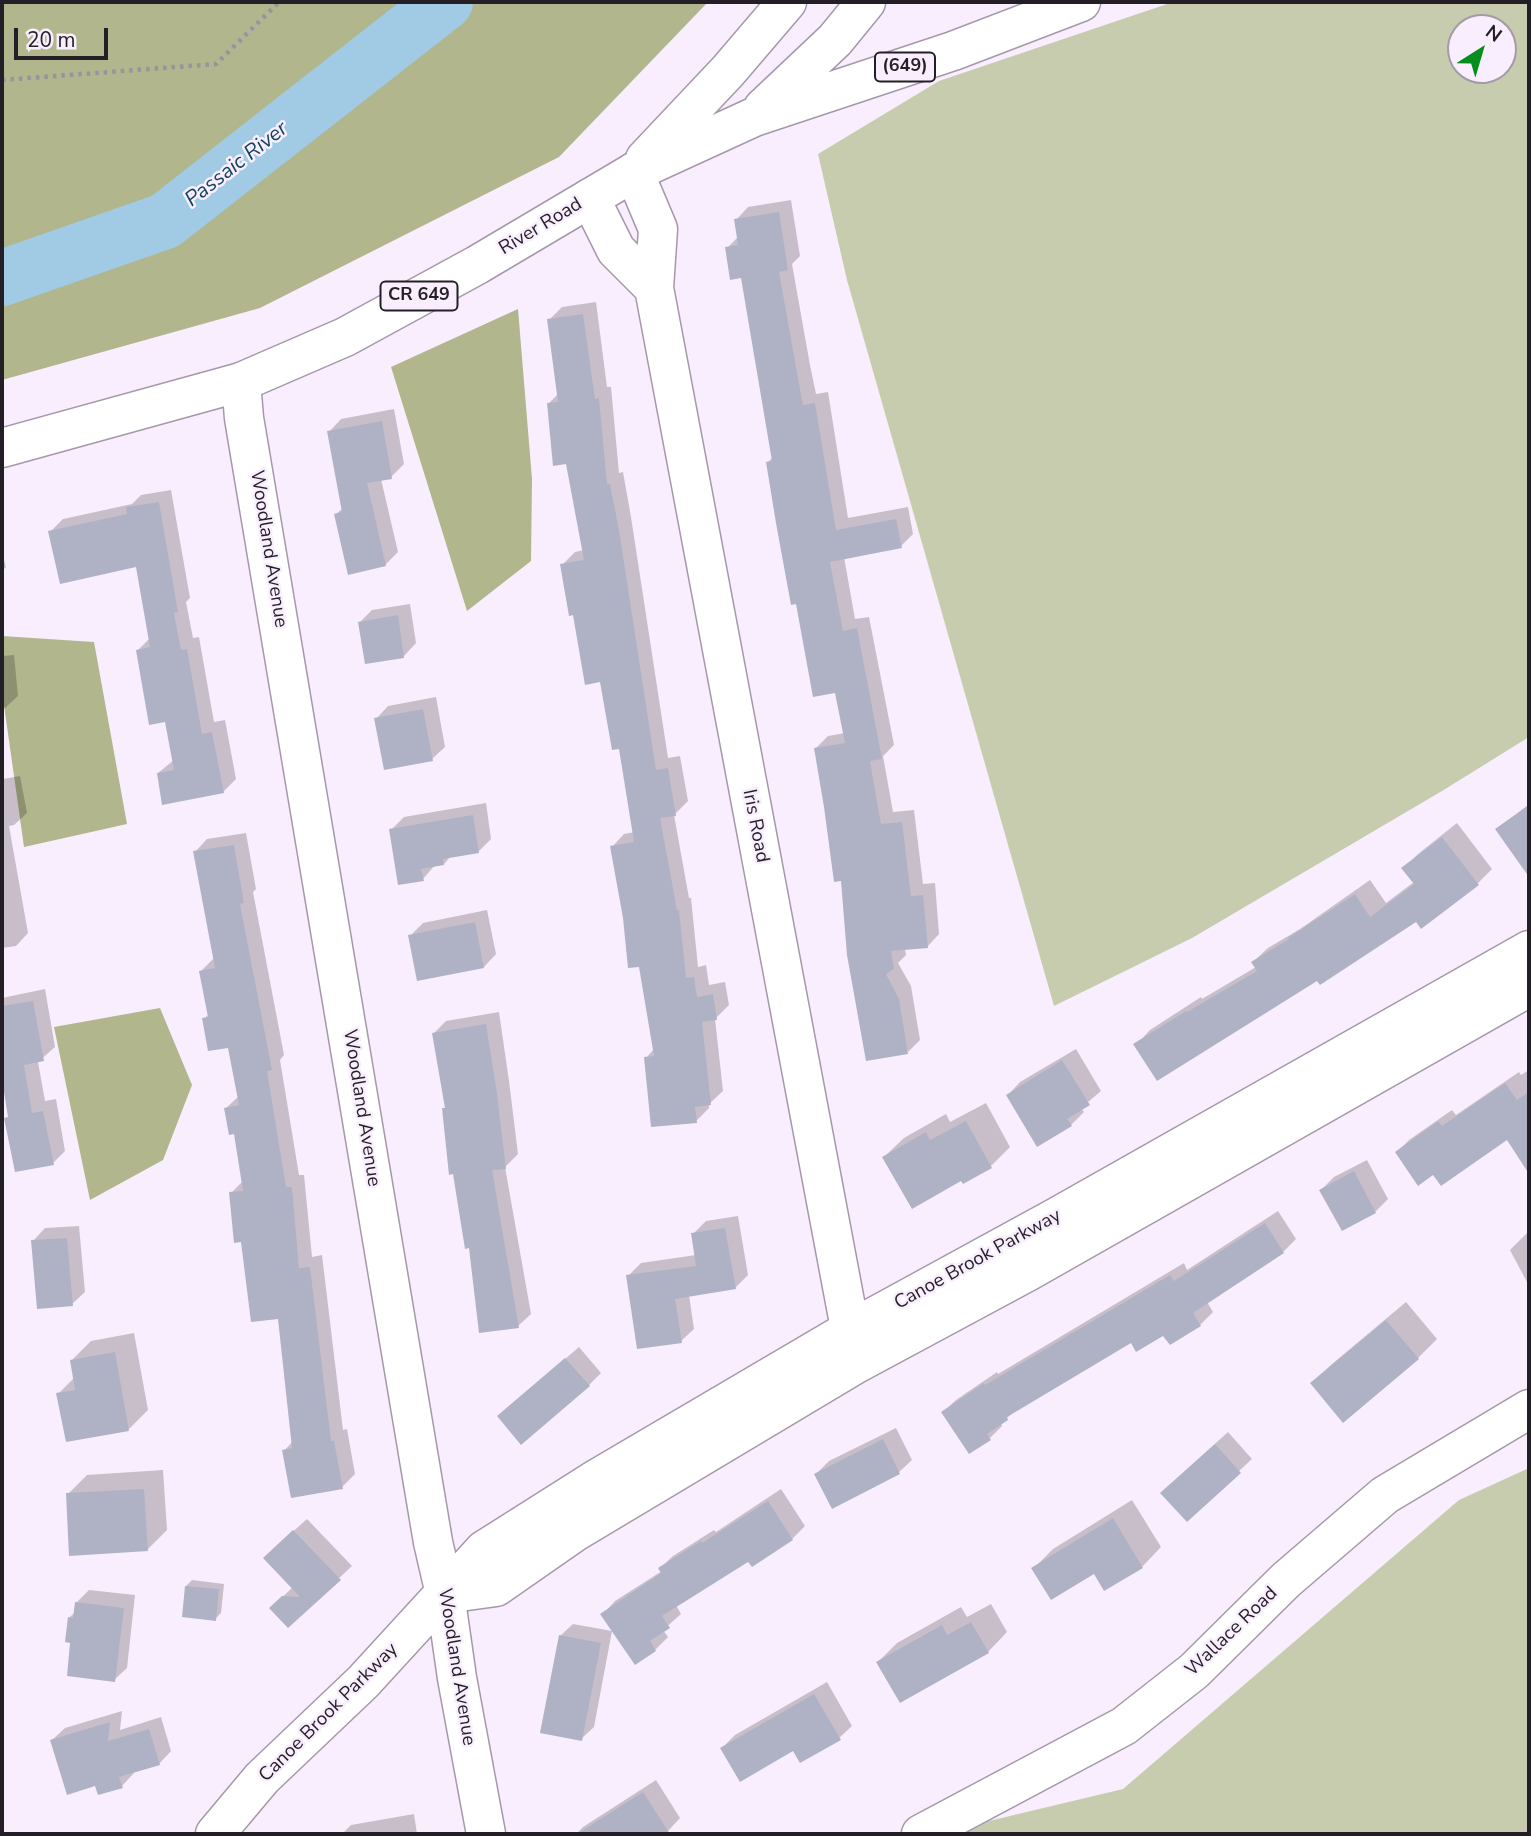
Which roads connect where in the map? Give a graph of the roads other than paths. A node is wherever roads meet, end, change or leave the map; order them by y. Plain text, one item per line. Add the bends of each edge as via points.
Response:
1 (787, 2) edge
2 (866, 2) edge
3 (1081, 2) edge
4 (754, 117) junction
5 (634, 172) junction
6 (590, 198) junction
7 (654, 288) junction
8 (241, 382) junction
9 (2, 448) edge
10 (1529, 950) edge
11 (1529, 987) edge
12 (853, 1347) junction
13 (1529, 1409) edge
14 (445, 1594) junction
15 (215, 1834) edge
16 (486, 1834) edge
17 (920, 1834) edge

1 - 5 street
2 - 4 street, (649) via 835,40
3 - 4 street, River Road / (649) via 953,51
4 - 5 street, River Road / (649)
5 - 6 street, River Road / CR 649
5 - 7 street, Iris Road via 658,229
6 - 7 street via 616,250
6 - 8 street, River Road / CR 649 via 345,337
7 - 12 street, Iris Road
8 - 9 street, River Road / CR 649
8 - 14 street, Woodland Avenue
10 - 12 street, Canoe Brook Parkway via 1067,1211
11 - 12 street, Canoe Brook Parkway via 1029,1270
12 - 14 street, Canoe Brook Parkway via 496,1587
13 - 17 street, Wallace Road via 1385,1495 1286,1580 1194,1671 1124,1726
14 - 15 street, Canoe Brook Parkway via 363,1682 262,1778
14 - 16 street, Woodland Avenue

